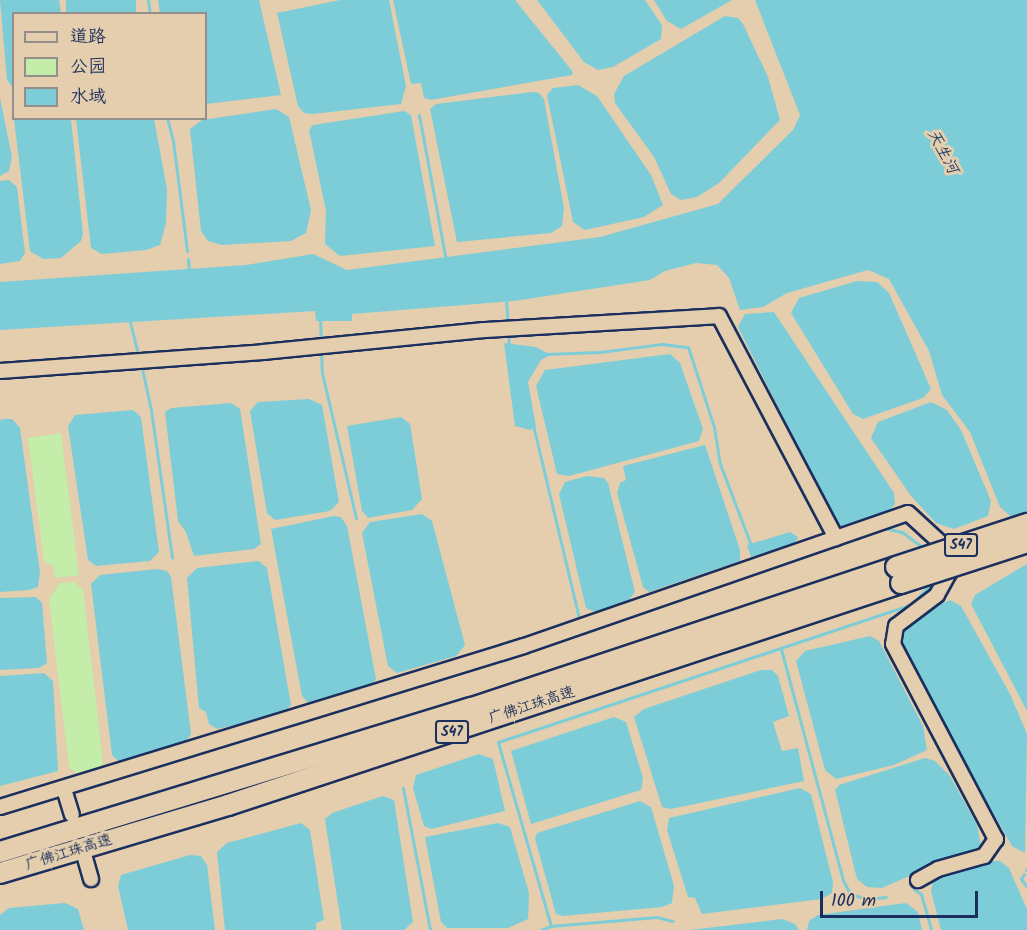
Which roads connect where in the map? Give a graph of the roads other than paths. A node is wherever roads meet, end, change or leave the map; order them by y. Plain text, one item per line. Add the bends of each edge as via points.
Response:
1 (0, 371) edge
2 (1027, 524) edge
3 (836, 538) junction
4 (1027, 542) edge
5 (898, 575) junction
6 (64, 789) junction
7 (0, 807) edge
8 (72, 815) dead end
9 (0, 852) edge
10 (85, 858) dead end
11 (0, 873) edge
12 (91, 879) dead end
13 (918, 880) dead end

1 - 3 street via 263,352 484,330 719,316
2 - 5 highway, 广佛江珠高速 / S47, bridge
3 - 6 street via 524,646
3 - 13 street via 908,513 939,538 950,559 945,585 902,619 892,634 893,644 996,839 984,856 938,869
4 - 5 highway, 广佛江珠高速 / S47, bridge
5 - 9 highway, 广佛江珠高速 / S47
5 - 11 highway, 广佛江珠高速 / S47 via 228,805
6 - 7 street
6 - 8 street
10 - 12 street

